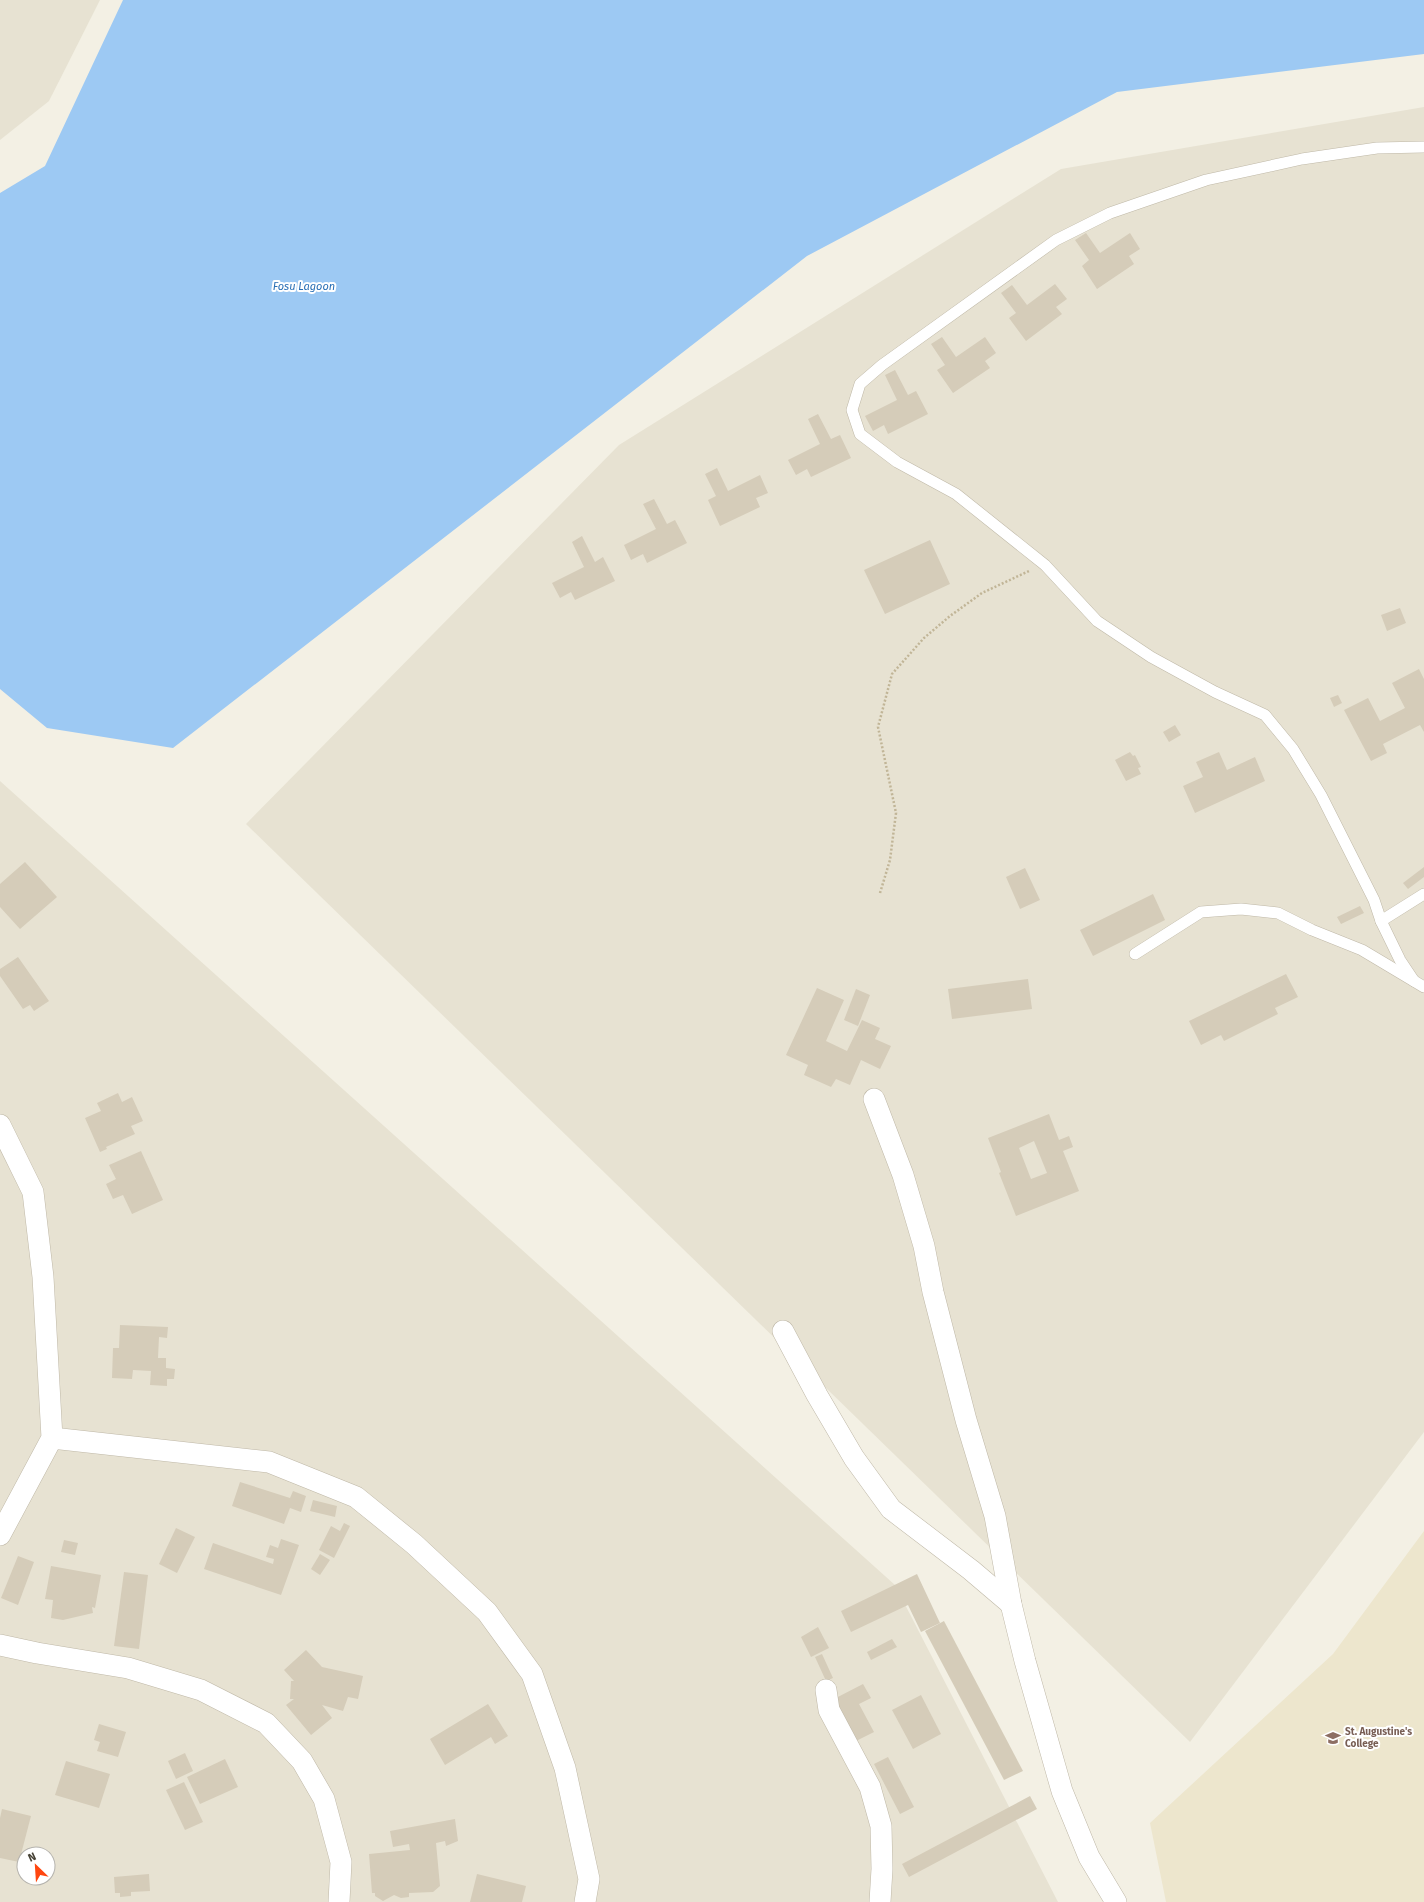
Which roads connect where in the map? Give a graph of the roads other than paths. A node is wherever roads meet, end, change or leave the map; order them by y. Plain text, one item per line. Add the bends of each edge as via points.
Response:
1 (1424, 147) edge
2 (1424, 894) edge
3 (1381, 921) junction
4 (1135, 954) dead end
5 (1414, 981) junction
6 (1424, 987) edge
7 (874, 1099) dead end
8 (0, 1125) edge
9 (783, 1331) dead end
10 (52, 1438) junction
11 (0, 1535) edge
12 (1011, 1604) junction
13 (0, 1645) edge
14 (826, 1690) dead end
15 (340, 1902) edge
16 (585, 1902) edge
17 (880, 1902) edge
18 (1116, 1902) edge

1 - 3 lane via 1377,148 1302,159 1206,180 1110,213 1056,240 882,365 860,384 852,410 860,434 897,462 956,494 1045,565 1097,621 1151,657 1215,692 1265,715 1294,749 1321,795 1374,900
2 - 3 lane
3 - 5 lane via 1400,960
4 - 5 lane via 1200,912 1241,909 1278,913 1362,950
5 - 6 lane
7 - 12 street via 903,1175 924,1246 966,1420 995,1516
8 - 10 street via 33,1192 43,1277
9 - 12 street via 854,1458 891,1509
10 - 11 street
10 - 16 street via 268,1462 356,1497 414,1544 487,1612 532,1674 565,1768 589,1879
12 - 18 street via 1062,1791 1089,1857
13 - 15 street via 128,1668 201,1690 266,1723 302,1761 324,1799 341,1862
14 - 17 street via 829,1710 870,1788 881,1826

